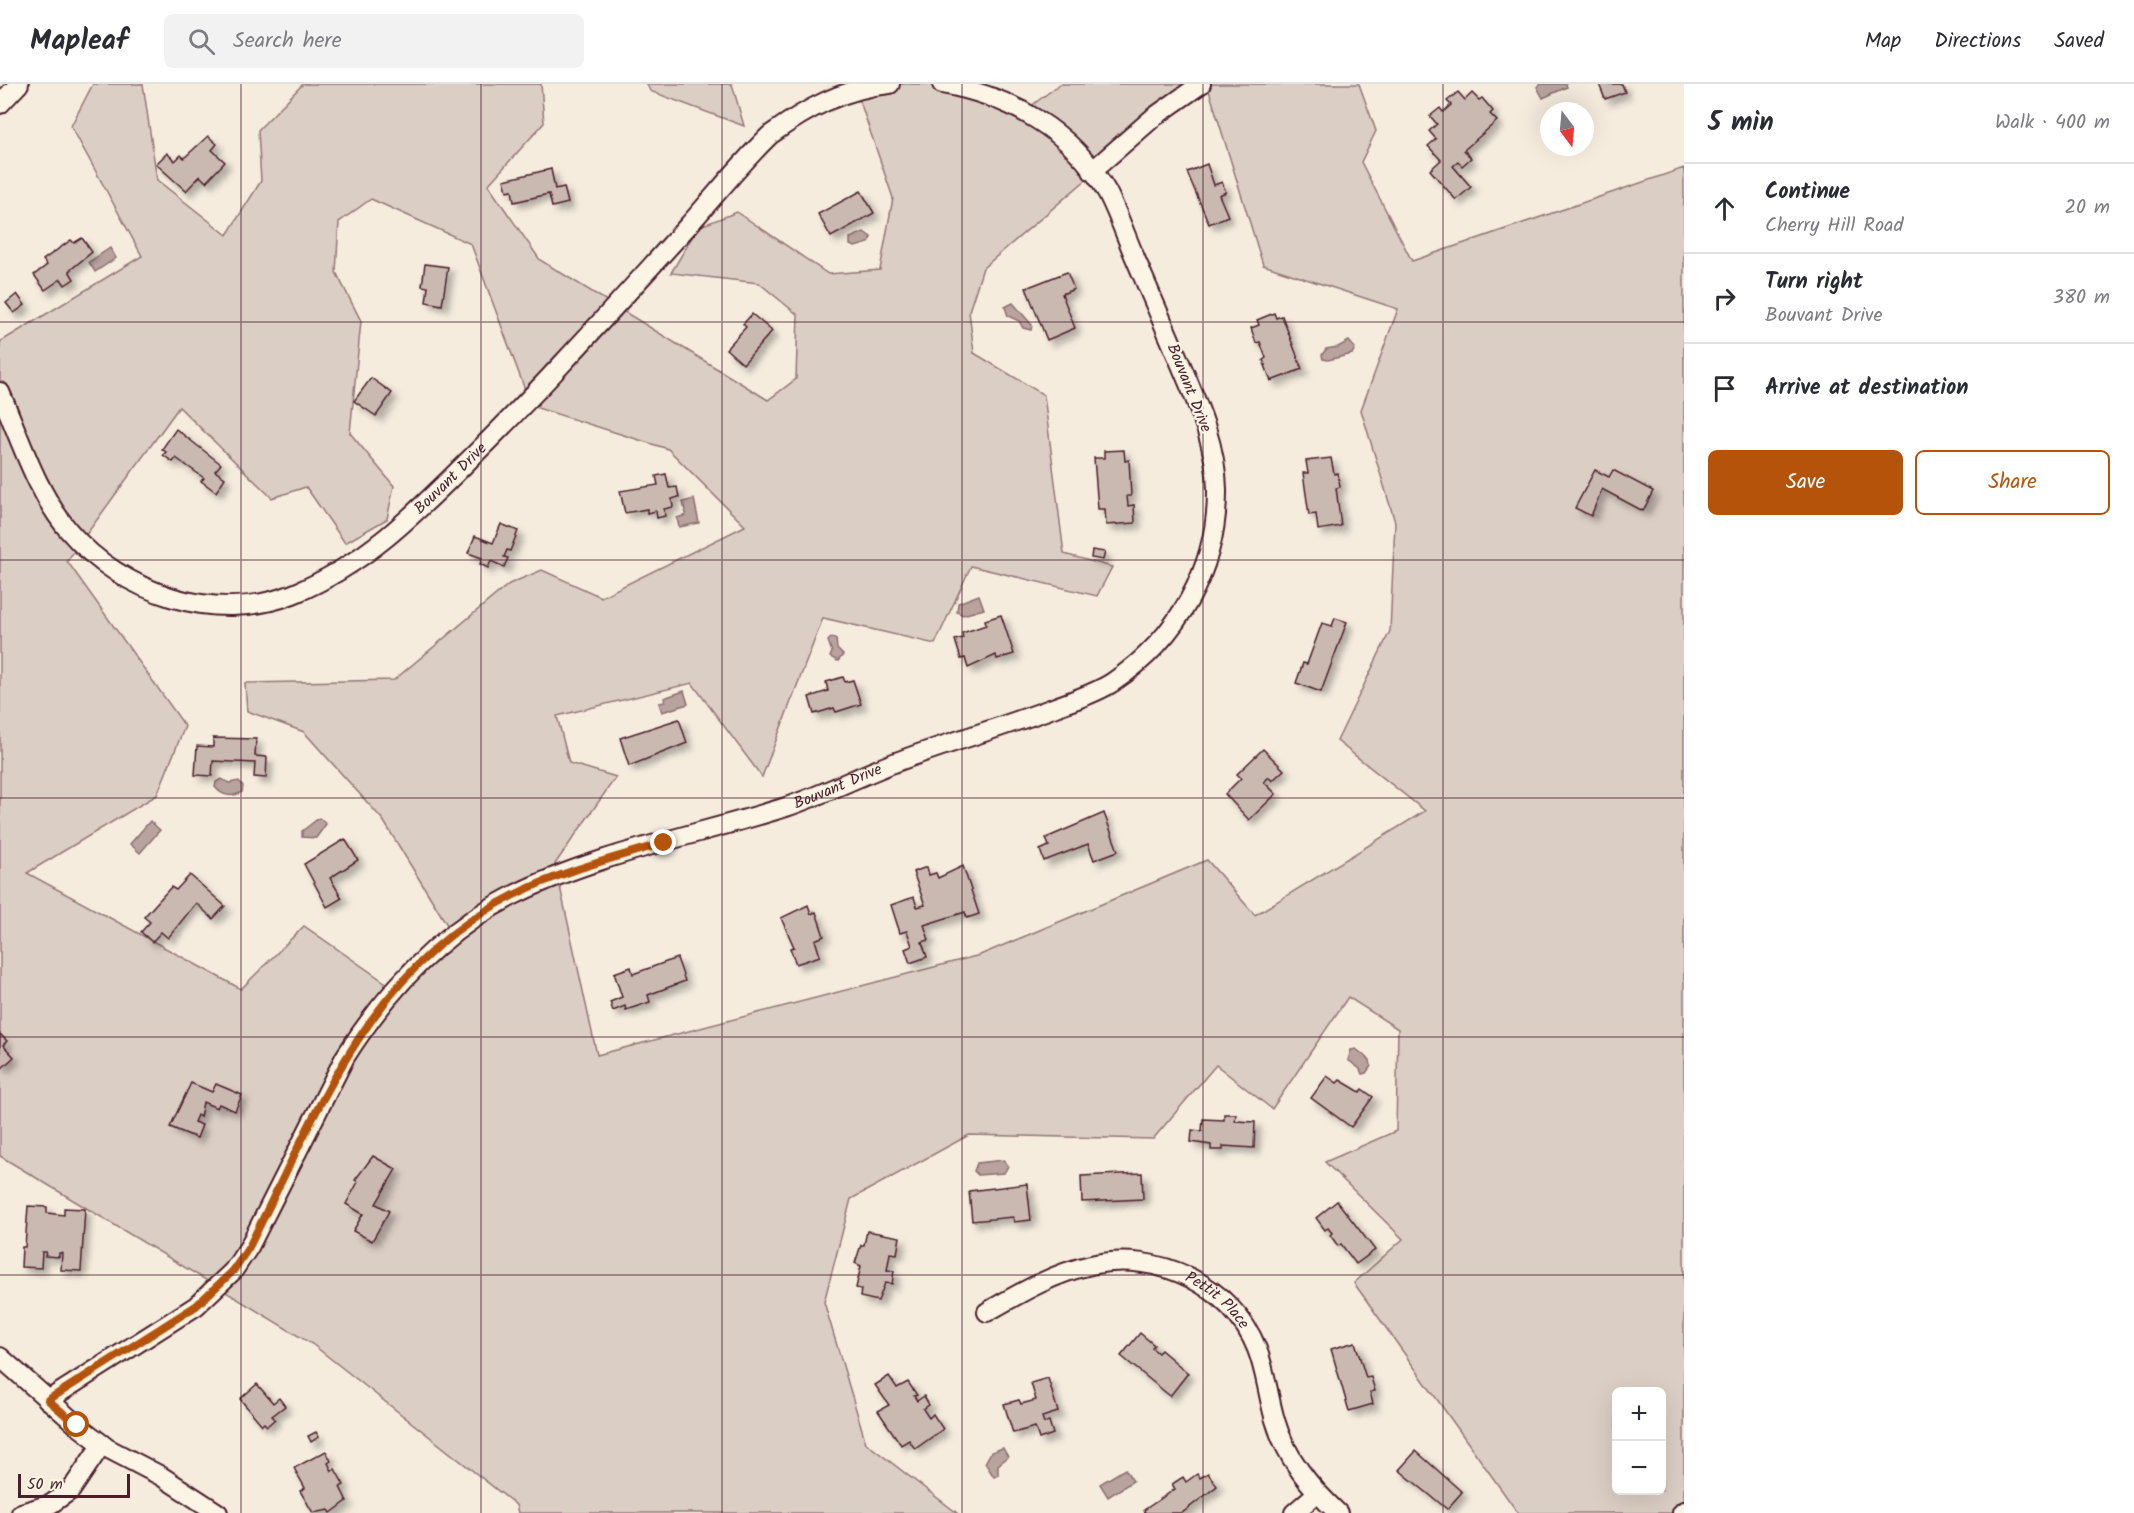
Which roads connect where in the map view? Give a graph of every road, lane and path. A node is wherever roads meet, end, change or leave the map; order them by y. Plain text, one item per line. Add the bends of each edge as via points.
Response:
1 (19, 84) edge
2 (890, 84) edge
3 (942, 84) edge
4 (1201, 84) edge
5 (0, 104) edge
6 (1092, 171) junction
7 (0, 392) edge
8 (987, 1312) dead end
9 (0, 1357) edge
10 (48, 1400) junction
11 (102, 1444) junction
12 (1317, 1493) junction
13 (21, 1513) edge
14 (218, 1513) edge
15 (1294, 1513) edge
16 (1338, 1513) edge

1 - 5 street
2 - 7 street, Bouvant Drive via 826,100 770,135 531,398 405,523 346,567 290,595 237,605 185,601 157,593 110,569 88,551 54,511
3 - 6 street, Bouvant Drive via 997,98 1025,112 1072,147
4 - 6 street via 1154,117
6 - 10 street, Bouvant Drive via 1107,193 1199,408 1214,459 1216,517 1203,573 1190,601 1158,644 1095,692 897,762 789,806 551,878 482,914 415,966 364,1026 233,1271 196,1306
8 - 12 street, Pettit Place via 1038,1284 1110,1262 1133,1261 1161,1267 1198,1281 1231,1308 1245,1326 1264,1368 1275,1421 1286,1447
9 - 10 street
10 - 11 street
11 - 13 street via 71,1490 51,1504
11 - 14 street
12 - 15 street
12 - 16 street, Pettit Place

